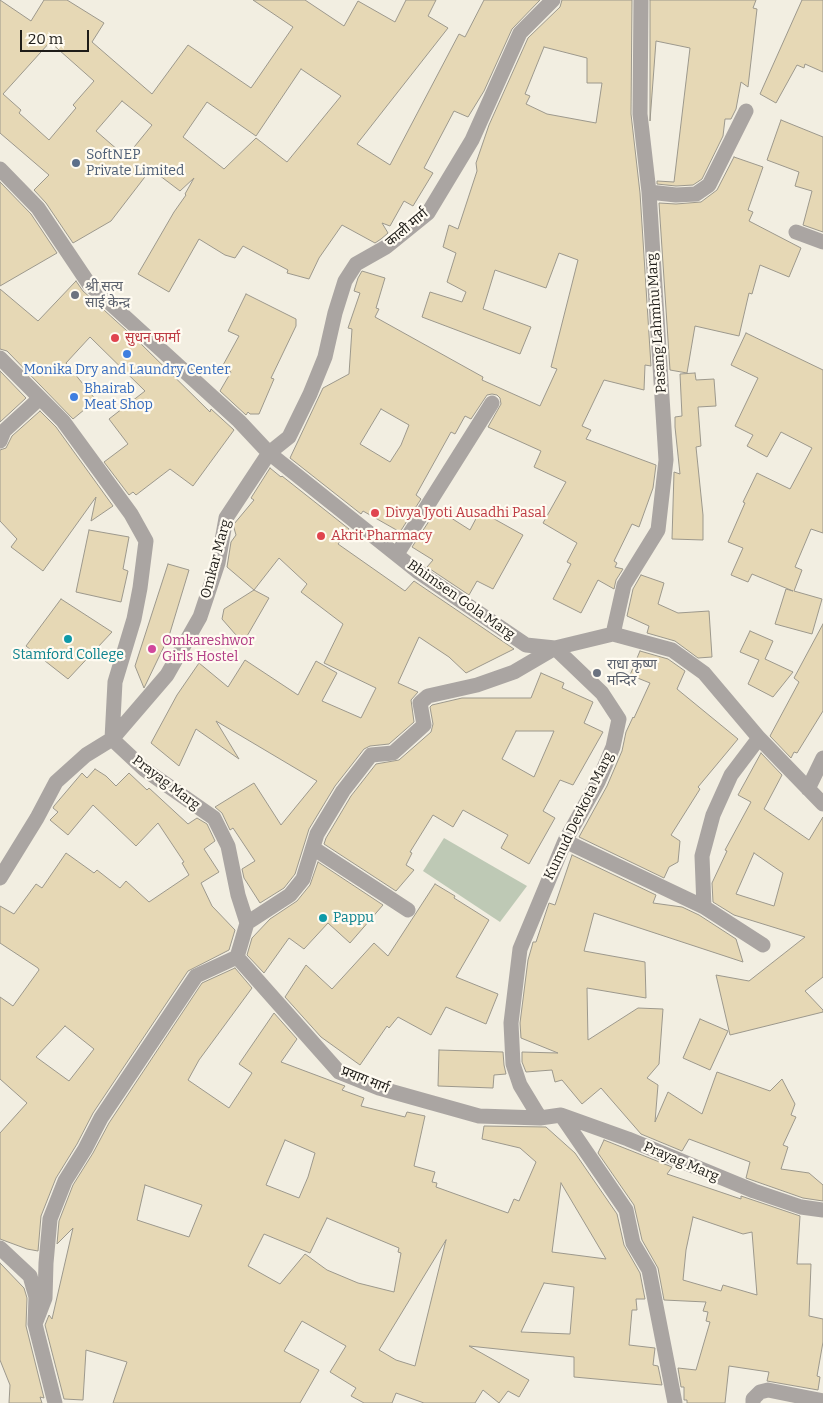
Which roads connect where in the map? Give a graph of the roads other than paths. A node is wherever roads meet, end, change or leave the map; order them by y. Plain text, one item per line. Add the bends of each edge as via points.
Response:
1 (553, 0) edge
2 (641, 0) edge
3 (746, 111) dead end
4 (0, 169) edge
5 (649, 192) junction
6 (796, 232) dead end
7 (823, 242) edge
8 (0, 358) edge
9 (40, 398) junction
10 (492, 403) dead end
11 (0, 441) edge
12 (269, 453) junction
13 (397, 554) junction
14 (613, 634) junction
15 (555, 648) junction
16 (759, 738) junction
17 (112, 739) junction
18 (823, 758) edge
19 (808, 790) junction
20 (823, 804) edge
21 (564, 841) junction
22 (314, 848) junction
23 (0, 878) edge
24 (704, 907) junction
25 (408, 910) dead end
26 (247, 923) junction
27 (763, 945) dead end
28 (237, 957) junction
29 (561, 1115) junction
30 (540, 1118) junction
31 (823, 1210) edge
32 (0, 1248) edge
33 (35, 1324) junction
34 (823, 1401) edge
35 (56, 1403) edge
36 (675, 1403) edge
37 (753, 1403) edge

1 - 12 street, काली मार्ग via 520,33 472,140 428,213 386,247 356,264 345,282 325,357 310,394 289,437
2 - 5 street, Pasang Lahmhu Marg via 640,114
3 - 5 street via 710,185 696,194
4 - 12 street, Bhimsen Gola Marg via 38,208 89,284 239,421
5 - 14 street, Pasang Lahmhu Marg via 666,460 658,530 624,585
6 - 7 street
8 - 9 street
9 - 11 street via 4,431
9 - 17 street via 63,421 131,514 146,541 134,619 115,682
10 - 13 street
12 - 13 street, Bhimsen Gola Marg
12 - 17 street, Omkar Marg via 226,518 218,562 200,617 167,675
13 - 15 street, Bhimsen Gola Marg via 526,645
14 - 15 street, Bhimsen Gola Marg
14 - 16 street, Bhimsen Gola Marg via 672,650 704,673
15 - 21 street, Kumud Devkota Marg via 602,693 619,719 613,747 598,782
15 - 22 street via 514,672 477,685 428,696 420,703 424,725 393,753 371,755 343,791 317,834
16 - 19 street, Bhimsen Gola Marg
16 - 24 street via 731,775 713,815 702,856
17 - 23 street, Omkar Marg via 86,755 56,782
17 - 26 street, Prayag Marg via 144,769 214,818 228,846
18 - 19 street
19 - 20 street, Bhimsen Gola Marg
21 - 24 street
21 - 30 street, Kumud Devkota Marg via 520,948 511,1023 513,1064 520,1085
22 - 25 street
22 - 26 street via 303,879 290,895
24 - 27 street
26 - 28 street
28 - 30 street, प्रयाग मार्ग via 338,1072 379,1088 479,1116
28 - 33 street via 196,976 100,1118 65,1180 50,1219 45,1298
29 - 30 street, Prayag Marg
29 - 31 street, Prayag Marg via 754,1191 801,1207
29 - 36 street via 626,1210 634,1243 649,1270
32 - 33 street via 30,1276 36,1297
33 - 35 street
34 - 37 street via 768,1390 760,1392

